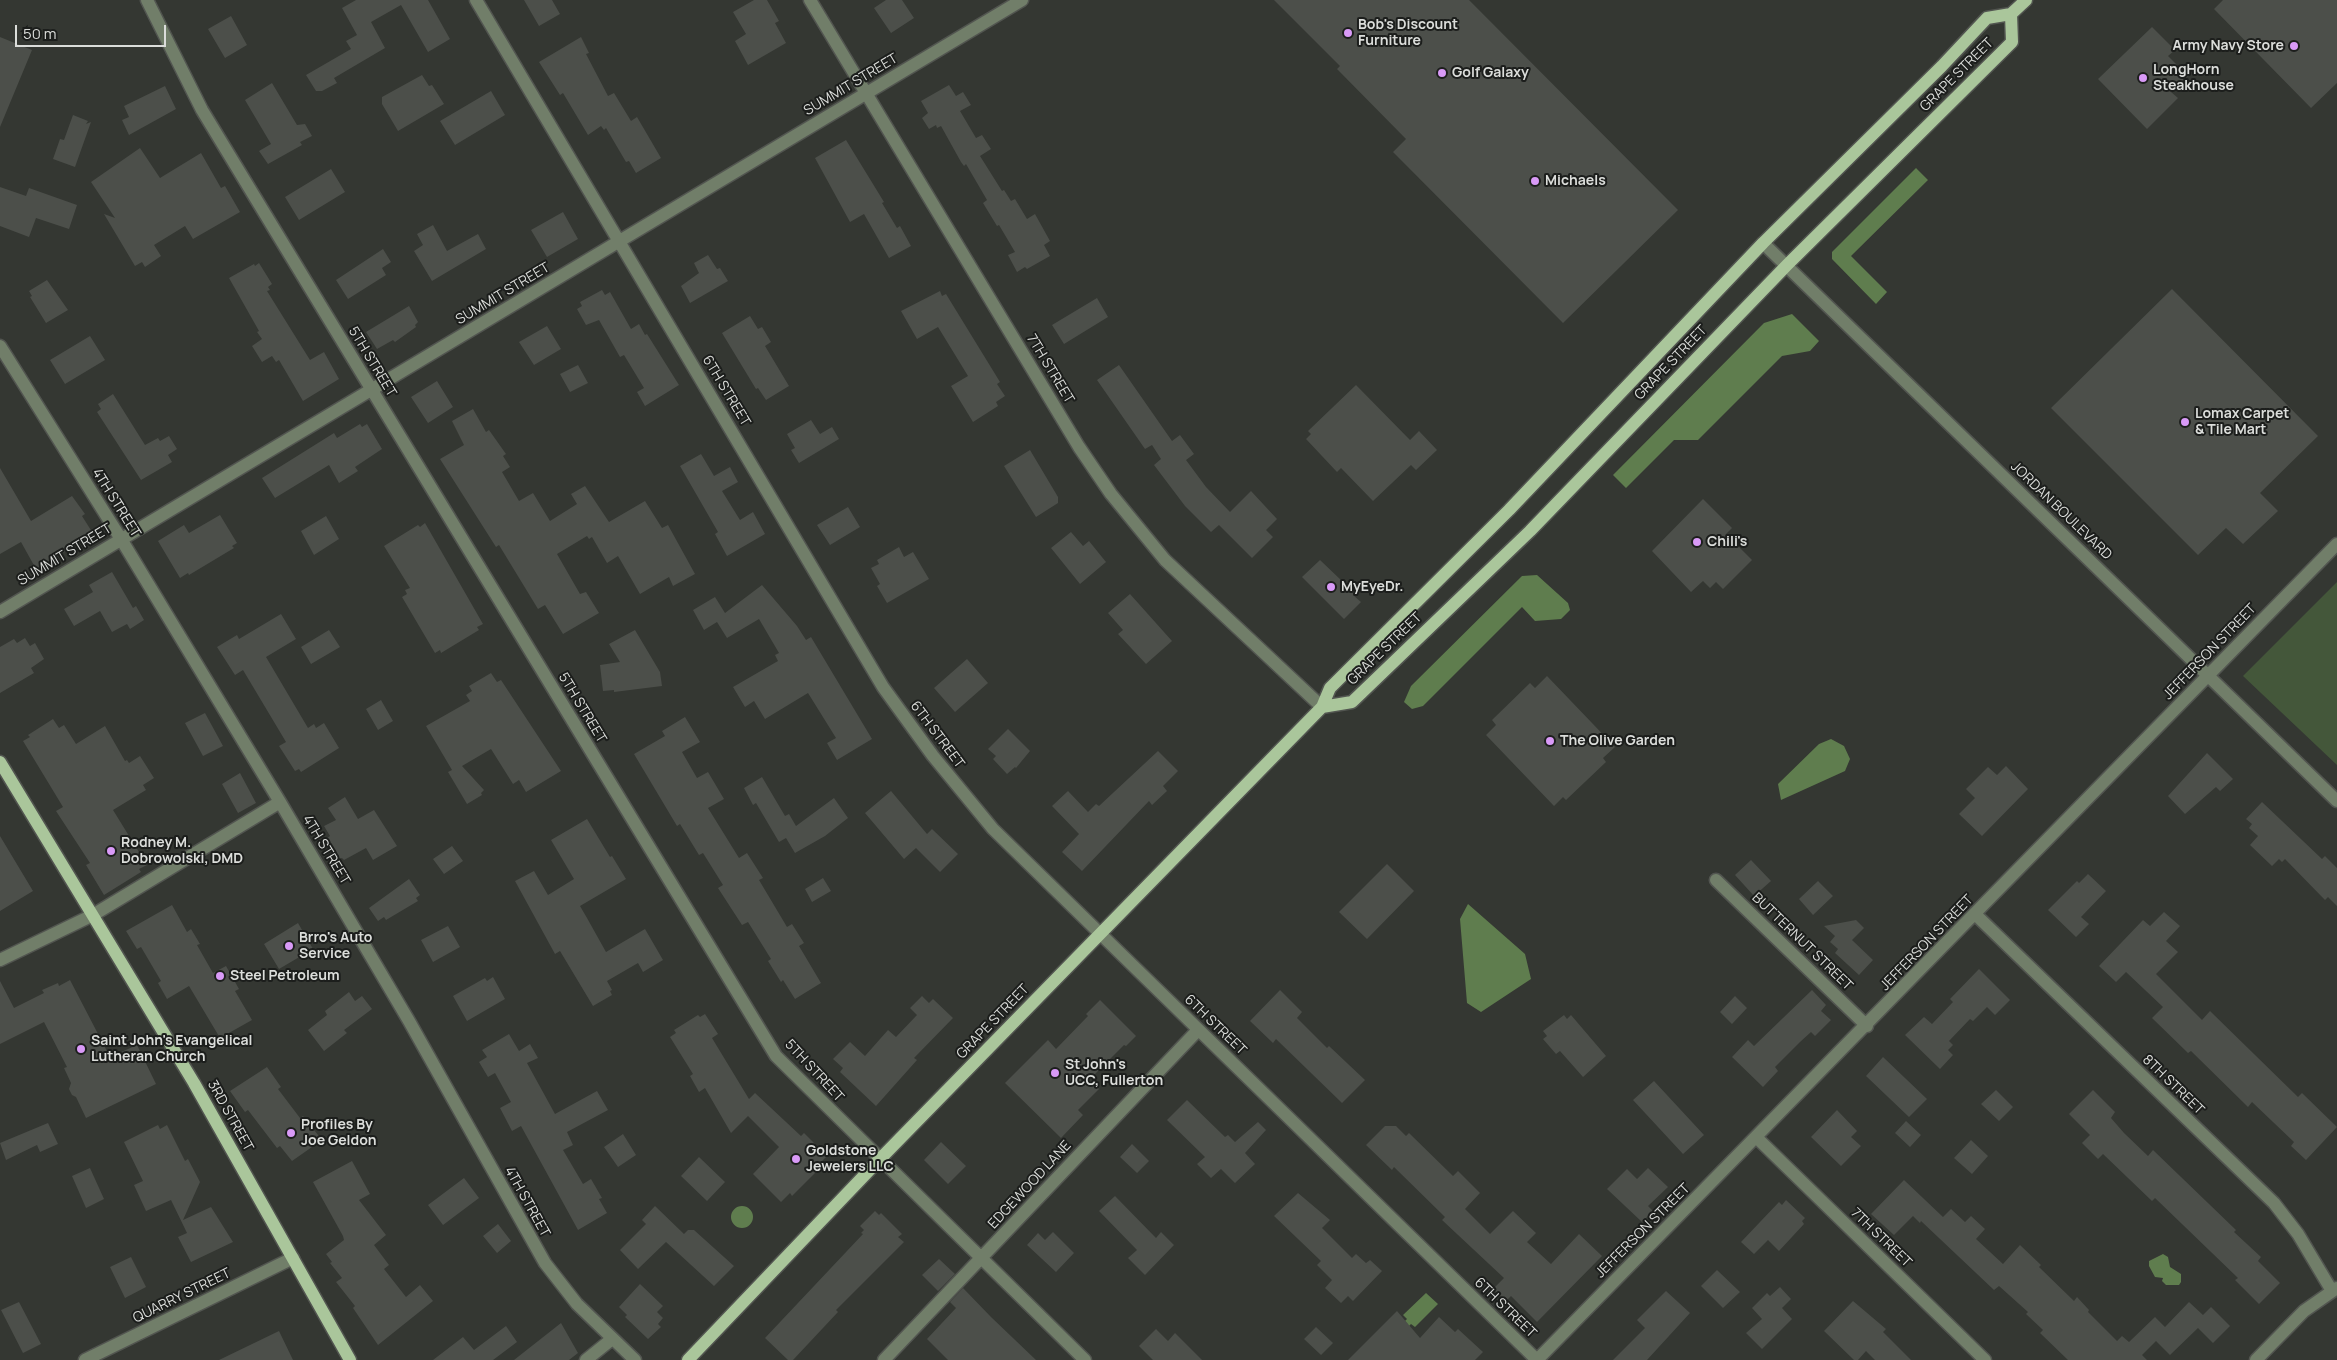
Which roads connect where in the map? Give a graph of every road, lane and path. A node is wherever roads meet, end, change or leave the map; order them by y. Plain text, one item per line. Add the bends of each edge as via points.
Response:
1 (147, 0) edge
2 (476, 0) edge
3 (810, 0) edge
4 (1022, 0) edge
5 (2026, 0) edge
6 (2011, 14) junction
7 (866, 93) junction
8 (619, 242) junction
9 (1763, 243) junction
10 (1787, 265) junction
11 (0, 346) edge
12 (372, 390) junction
13 (121, 539) junction
14 (2337, 544) edge
15 (0, 612) edge
16 (2208, 676) junction
17 (1322, 707) junction
18 (0, 762) edge
19 (2337, 801) edge
20 (280, 802) junction
21 (1716, 880) dead end
22 (93, 915) junction
23 (1976, 915) junction
24 (1099, 934) junction
25 (0, 960) edge
26 (1867, 1026) junction
27 (1198, 1030) junction
28 (1756, 1137) junction
29 (880, 1159) junction
30 (293, 1258) junction
31 (981, 1259) junction
32 (2334, 1290) edge
33 (612, 1339) junction
34 (85, 1360) edge
35 (350, 1360) edge
36 (586, 1360) edge
37 (635, 1360) edge
38 (688, 1360) edge
39 (884, 1360) edge
40 (1085, 1360) edge
41 (1537, 1360) edge
42 (1985, 1360) edge
43 (2256, 1360) edge

1 - 12 street, 5TH STREET via 202,110
2 - 8 street, 6TH STREET
3 - 7 street, 7TH STREET
4 - 7 street, SUMMIT STREET
5 - 6 main road
6 - 9 main road, GRAPE STREET via 1987,18
6 - 10 main road, GRAPE STREET via 2012,42
7 - 8 street, SUMMIT STREET
7 - 17 street, 7TH STREET via 1079,447 1111,494 1165,560
8 - 12 street, SUMMIT STREET
8 - 24 street, 6TH STREET via 883,687 933,756 993,829
9 - 10 street, JORDAN BOULEVARD
9 - 17 main road, GRAPE STREET via 1510,510 1330,688
10 - 16 street, JORDAN BOULEVARD
10 - 17 main road, GRAPE STREET via 1530,531 1352,702
11 - 13 street, 4TH STREET
12 - 13 street, SUMMIT STREET
12 - 29 street, 5TH STREET via 776,1056
13 - 15 street, SUMMIT STREET
13 - 20 street, 4TH STREET
14 - 16 street, JEFFERSON STREET
16 - 19 street, JORDAN BOULEVARD
16 - 23 street, JEFFERSON STREET
17 - 24 main road, GRAPE STREET
18 - 22 main road, 3RD STREET
20 - 22 street
20 - 33 street, 4TH STREET via 409,1021 545,1263 577,1304
21 - 26 street, BUTTERNUT STREET
22 - 25 street
22 - 30 main road, 3RD STREET via 194,1083
23 - 26 street, JEFFERSON STREET
23 - 32 street, 8TH STREET via 2274,1203
24 - 27 street, 6TH STREET
24 - 29 main road, GRAPE STREET
26 - 28 street, JEFFERSON STREET
27 - 31 street, EDGEWOOD LANE
27 - 41 street, 6TH STREET
28 - 41 street, JEFFERSON STREET
28 - 42 street, 7TH STREET
29 - 31 street, 5TH STREET
29 - 38 main road, GRAPE STREET
30 - 34 street, QUARRY STREET
30 - 35 main road, 3RD STREET
31 - 39 street, EDGEWOOD LANE
31 - 40 street, 5TH STREET
32 - 43 street via 2304,1311
33 - 36 street
33 - 37 street, 4TH STREET

